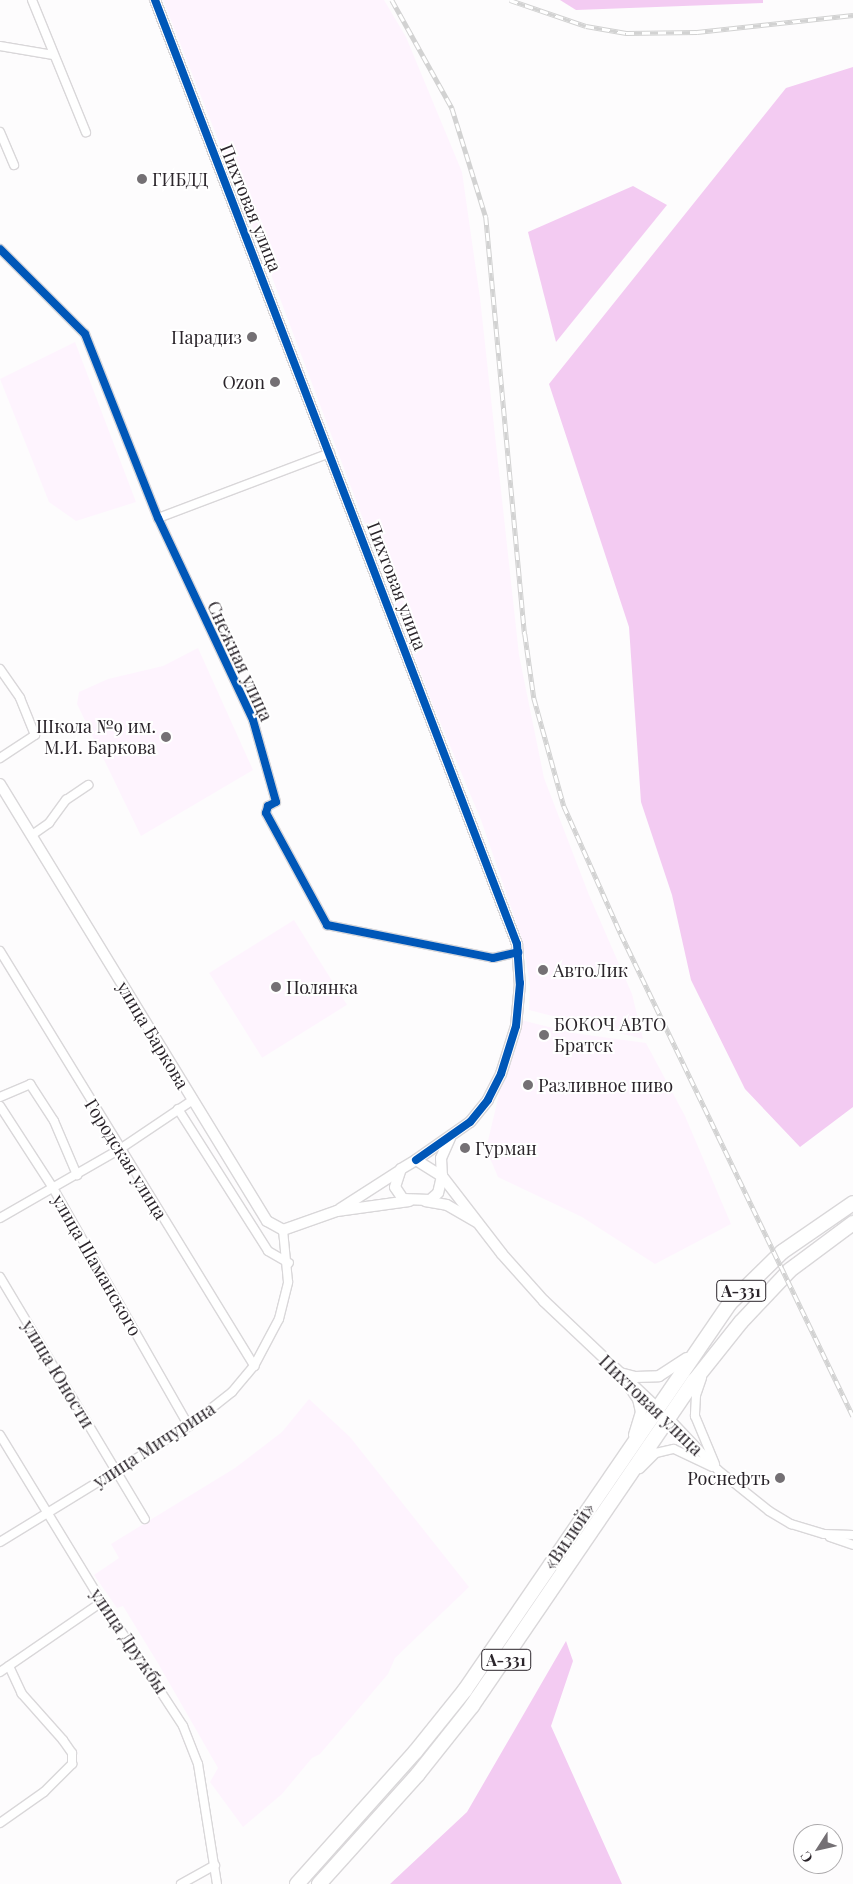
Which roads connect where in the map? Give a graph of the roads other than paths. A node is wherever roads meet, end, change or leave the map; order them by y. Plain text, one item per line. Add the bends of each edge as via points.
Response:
1 (32, 0) edge
2 (155, 0) edge
3 (0, 46) edge
4 (53, 55) junction
5 (0, 132) edge
6 (86, 132) dead end
7 (14, 165) dead end
8 (0, 249) edge
9 (330, 453) junction
10 (158, 518) junction
11 (0, 669) edge
12 (0, 758) edge
13 (0, 784) edge
14 (88, 785) dead end
15 (32, 835) junction
16 (0, 951) edge
17 (518, 952) junction
18 (0, 1097) edge
19 (193, 1100) junction
20 (0, 1106) edge
21 (178, 1109) junction
22 (450, 1138) junction
23 (120, 1149) junction
24 (416, 1160) junction
25 (401, 1169) junction
26 (77, 1175) junction
27 (442, 1176) junction
28 (53, 1188) junction
29 (409, 1201) junction
30 (424, 1201) junction
31 (853, 1202) edge
32 (337, 1212) junction
33 (0, 1218) edge
34 (853, 1223) edge
35 (480, 1226) junction
36 (283, 1230) junction
37 (289, 1263) junction
38 (0, 1277) edge
39 (693, 1353) junction
40 (710, 1360) junction
41 (254, 1366) junction
42 (615, 1371) junction
43 (656, 1407) junction
44 (668, 1417) junction
45 (189, 1426) junction
46 (0, 1435) edge
47 (628, 1448) junction
48 (116, 1470) junction
49 (718, 1470) junction
50 (626, 1482) junction
51 (48, 1513) junction
52 (144, 1519) dead end
53 (824, 1534) junction
54 (853, 1535) edge
55 (0, 1542) edge
56 (853, 1545) edge
57 (102, 1602) junction
58 (9, 1666) junction
59 (0, 1672) edge
60 (0, 1823) edge
61 (215, 1865) junction
62 (181, 1884) edge
63 (217, 1884) edge
64 (297, 1884) edge
65 (319, 1884) edge

1 - 4 street
2 - 9 main road, Пихтовая улица
3 - 4 street
4 - 6 street
5 - 7 street
8 - 10 street, Снежная улица via 85,334
9 - 10 street
9 - 17 main road, Пихтовая улица via 513,931
10 - 17 street, Снежная улица via 253,720 276,802 268,806 266,813 327,925 493,958
11 - 12 street via 20,698 35,735
13 - 15 main road, улица Баркова
14 - 15 street via 66,800 49,823
15 - 19 main road, улица Баркова
16 - 23 street, Городская улица
17 - 22 main road, Пихтовая улица via 518,1009 507,1059 488,1100 466,1126
18 - 26 street via 30,1084 54,1121
19 - 21 street
19 - 36 main road, улица Баркова via 260,1211 267,1221
20 - 28 street, улица Шаманского
21 - 23 street
21 - 37 street via 268,1251
22 - 24 main road, Пихтовая улица
22 - 27 main road, Пихтовая улица via 441,1158
23 - 26 street
23 - 41 street, Городская улица
24 - 25 main road
24 - 27 main road
25 - 29 main road via 395,1187 400,1196
25 - 32 main road
26 - 28 street
27 - 30 main road via 438,1193
27 - 35 main road, Пихтовая улица
28 - 33 street
28 - 45 street, улица Шаманского
29 - 30 main road
29 - 32 main road
30 - 35 main road, Пихтовая улица via 447,1205
31 - 39 highway, «Вилюй» / А-331 via 782,1252 760,1272 729,1304
32 - 36 main road
34 - 40 highway, «Вилюй» / А-331 via 814,1250 765,1293
35 - 42 main road, Пихтовая улица via 521,1277
36 - 37 street, улица Мичурина
37 - 41 street, улица Мичурина via 280,1319
38 - 48 street, улица Юности
39 - 42 main road via 673,1370 659,1376 635,1377
39 - 43 highway, «Вилюй» / А-331
40 - 44 highway, «Вилюй» / А-331
40 - 49 street via 698,1386 694,1405 699,1427
41 - 45 street, улица Мичурина via 232,1392
42 - 43 main road, Пихтовая улица
42 - 47 main road via 634,1392 641,1412
43 - 44 highway, Пихтовая улица
43 - 47 highway, «Вилюй» / А-331
44 - 49 street, Пихтовая улица
44 - 50 highway, «Вилюй» / А-331
45 - 48 street, улица Мичурина
46 - 51 street, улица Дружбы
47 - 64 highway, «Вилюй» / А-331 via 465,1690 416,1751
48 - 51 street, улица Мичурина
48 - 52 street, улица Юности
49 - 50 street via 680,1450 663,1449
49 - 53 street, Пихтовая улица via 769,1511 791,1524
50 - 65 highway, «Вилюй» / А-331 via 472,1706 418,1774
51 - 55 street, улица Мичурина
51 - 57 street, улица Дружбы
53 - 54 street, Пихтовая улица
53 - 56 street
57 - 58 street
57 - 61 street, улица Дружбы via 169,1701 191,1742 200,1773
58 - 59 street
58 - 60 street via 22,1694 64,1740 72,1753 72,1764 44,1792
61 - 62 street
61 - 63 street, улица Дружбы

